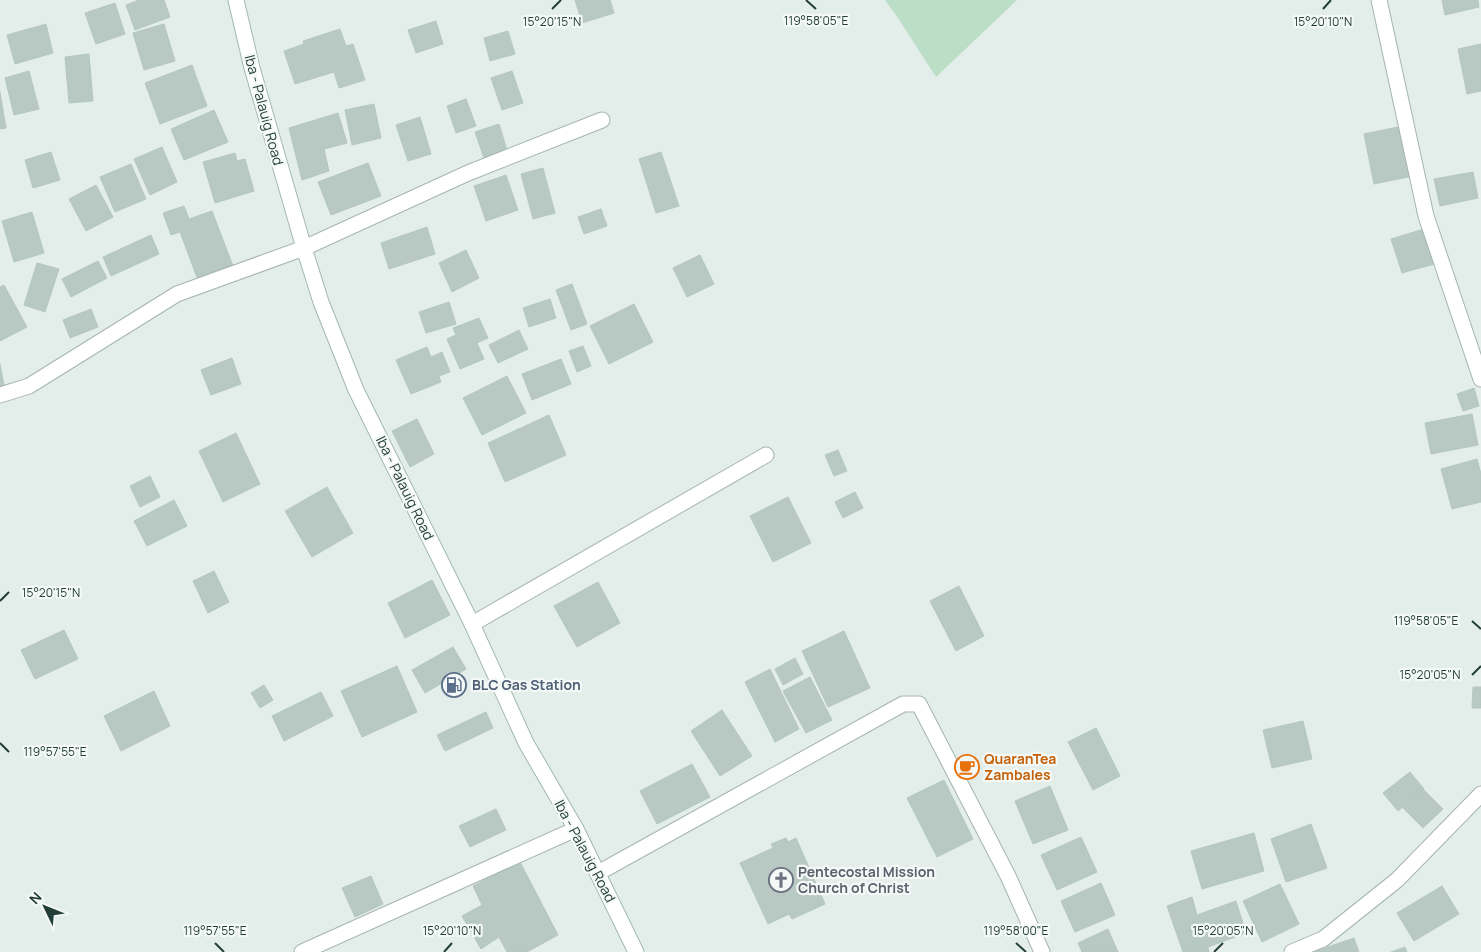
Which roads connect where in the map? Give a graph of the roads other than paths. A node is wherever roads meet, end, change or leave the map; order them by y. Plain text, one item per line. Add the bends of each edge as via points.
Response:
1 (236, 0) edge
2 (1379, 0) edge
3 (602, 120) dead end
4 (304, 248) junction
5 (1481, 379) edge
6 (0, 395) edge
7 (766, 456) dead end
8 (472, 624) junction
9 (1481, 794) edge
10 (576, 829) junction
11 (598, 873) junction
12 (302, 952) edge
13 (636, 952) edge
14 (1042, 952) edge
15 (1292, 952) edge

1 - 4 street, Iba - Palauig Road via 252,68
2 - 5 street via 1426,216
3 - 4 street via 468,173
4 - 6 street via 178,294 29,386
4 - 8 street, Iba - Palauig Road via 321,302 356,390
7 - 8 street
8 - 10 street, Iba - Palauig Road via 526,743
9 - 15 street via 1397,880 1323,939
10 - 11 street, Iba - Palauig Road
10 - 12 street
11 - 13 street, Iba - Palauig Road
11 - 14 street via 903,704 919,704 1008,876

